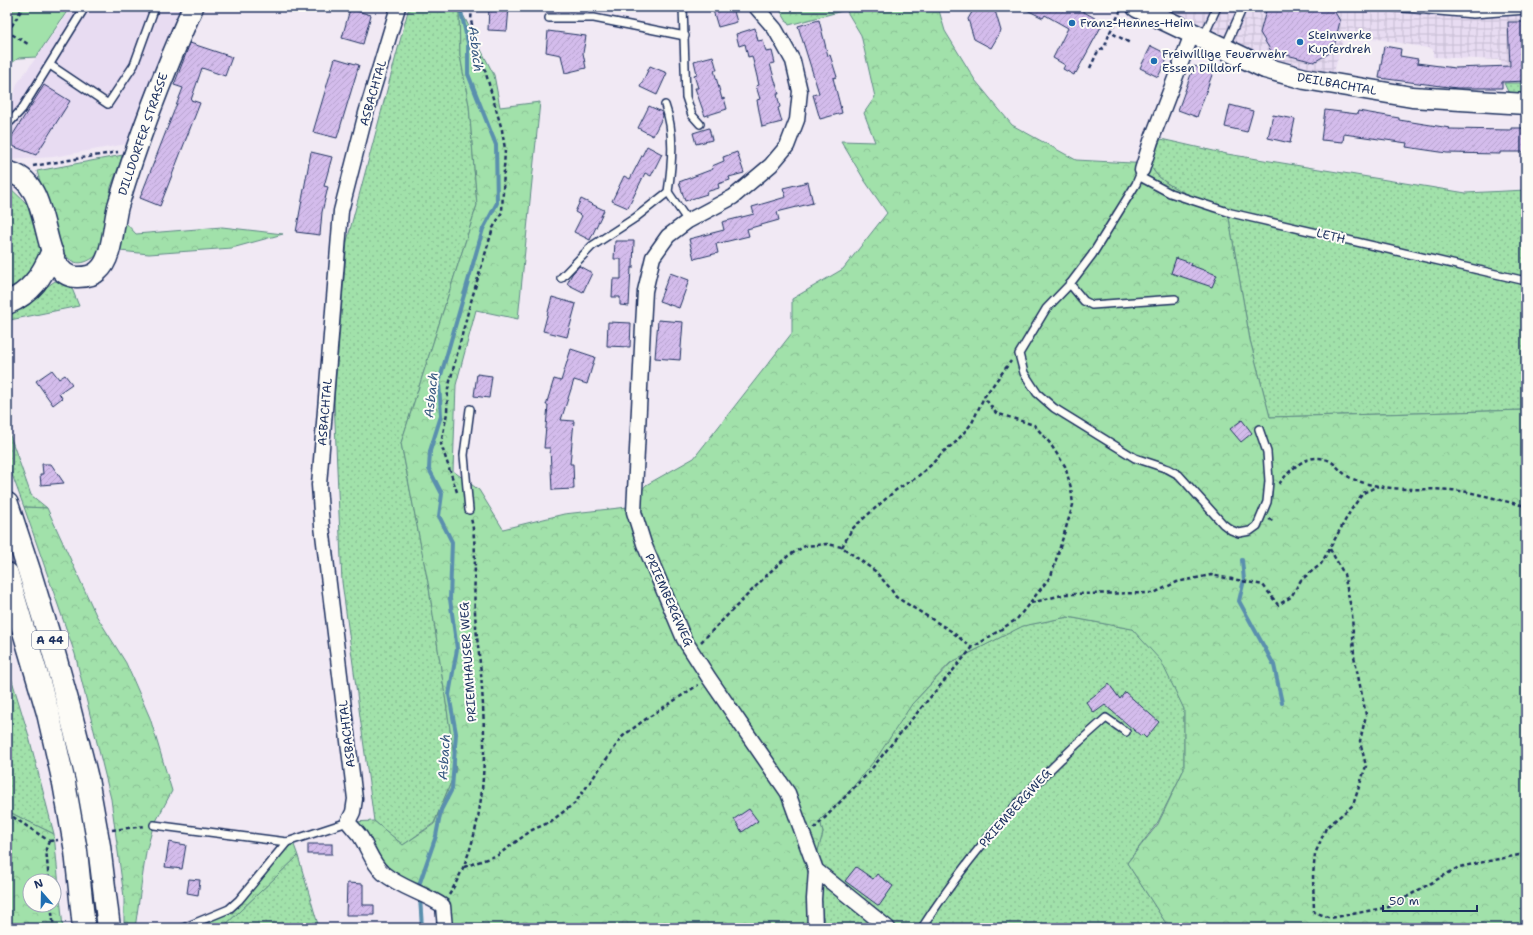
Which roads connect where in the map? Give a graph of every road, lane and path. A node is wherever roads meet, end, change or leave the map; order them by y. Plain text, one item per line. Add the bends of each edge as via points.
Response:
1 (23, 7) edge
2 (85, 7) edge
3 (155, 7) edge
4 (193, 7) edge
5 (398, 7) edge
6 (472, 7) edge
7 (683, 7) edge
8 (756, 7) edge
9 (1123, 7) edge
10 (1137, 7) edge
11 (1243, 7) edge
12 (1392, 7) edge
13 (1214, 8) edge
14 (1526, 10) edge
15 (549, 18) dead end
16 (1110, 32) junction
17 (8, 33) edge
18 (685, 36) junction
19 (1198, 36) junction
20 (1130, 43) dead end
21 (28, 44) dead end
22 (1224, 49) junction
23 (50, 65) junction
24 (1090, 68) dead end
25 (1526, 104) edge
26 (665, 105) dead end
27 (10, 121) dead end
28 (700, 124) dead end
29 (113, 153) dead end
30 (44, 164) dead end
31 (7, 172) edge
32 (1141, 173) junction
33 (668, 192) junction
34 (688, 221) junction
35 (52, 253) junction
36 (561, 278) dead end
37 (1526, 281) edge
38 (1070, 284) junction
39 (1175, 299) dead end
40 (7, 303) edge
41 (1019, 354) junction
42 (984, 397) junction
43 (470, 410) dead end
44 (1259, 429) dead end
45 (1378, 486) junction
46 (1269, 497) junction
47 (7, 504) edge
48 (1526, 506) edge
49 (469, 510) junction
50 (842, 547) junction
51 (1330, 549) junction
52 (7, 574) edge
53 (1030, 603) junction
54 (972, 648) junction
55 (691, 650) junction
56 (709, 678) junction
57 (1126, 732) dead end
58 (7, 813) edge
59 (348, 822) junction
60 (154, 826) dead end
61 (804, 840) junction
62 (287, 842) junction
63 (1526, 858) edge
64 (463, 867) junction
65 (816, 870) junction
66 (48, 873) edge
67 (442, 906) junction
68 (52, 913) edge
69 (54, 928) edge
70 (84, 928) edge
71 (109, 928) edge
72 (183, 928) edge
73 (445, 928) edge
74 (815, 928) edge
75 (888, 928) edge
76 (922, 928) edge

1 - 17 path
2 - 23 lane
3 - 23 lane via 134,65 108,104
4 - 35 main road, DILLDORFER STRASSE via 131,160 106,261 98,272 74,278 59,266
5 - 59 street, ASBACHTAL via 366,113 342,211 319,485 355,799
6 - 49 path via 472,21 502,130 504,150 502,212 493,228 460,342 448,389 447,413 442,433 441,444 456,489 462,503
7 - 18 lane
8 - 34 street, PRIEMBERGWEG via 775,28 793,61 800,91 800,106 795,126 786,148 754,181
9 - 16 path
10 - 19 main road, DEILBACHTAL
11 - 22 lane
12 - 14 lane via 1473,14
13 - 19 lane
15 - 18 lane via 594,18
16 - 20 path
16 - 24 path via 1105,46 1097,53
17 - 21 path
18 - 28 lane via 686,97 690,112
19 - 22 main road, DEILBACHTAL
19 - 32 street via 1151,141
22 - 25 main road, DEILBACHTAL via 1265,68 1305,79 1412,97
23 - 27 lane via 22,109
26 - 33 lane via 670,120 672,162
29 - 30 path
31 - 35 main road, DILLDORFER STRASSE via 25,180 36,194
32 - 37 lane, LETH via 1170,193 1231,213
32 - 38 lane via 1092,255
33 - 34 lane
33 - 36 lane via 635,218 592,246
34 - 55 street, PRIEMBERGWEG via 668,236 653,257 649,268 643,326 634,512 644,544
35 - 40 highway via 34,285
38 - 39 lane via 1092,305
38 - 41 lane via 1046,309
41 - 42 path
41 - 46 lane via 1027,381 1041,397 1083,427 1135,458 1179,475 1215,516 1231,530 1244,533 1256,526
42 - 50 path via 972,423 956,442 852,529
42 - 53 path via 996,413 1034,425 1065,466 1071,488 1073,505 1051,576
43 - 49 lane via 464,455
44 - 46 lane via 1267,452
45 - 46 path via 1348,476 1337,465 1317,458 1296,466
45 - 48 path via 1452,490
45 - 51 path via 1363,494 1351,510
47 - 71 highway, A 44, bridge via 71,709 99,846
49 - 64 path, PRIEMHAUSER WEG via 475,545 475,612 481,674 484,770 483,792 473,840
50 - 54 path via 875,571 896,597 951,631
50 - 55 path via 827,544 805,546 788,556
51 - 53 path via 1321,564 1301,580 1291,597 1278,605 1262,585 1211,575 1177,582 1154,592 1066,594
51 - 63 path via 1344,574 1352,613 1354,656 1366,715 1360,741 1366,766 1353,804 1326,828 1315,854 1314,912 1331,918 1389,907 1459,867 1519,855
52 - 70 highway, A 44, bridge via 48,713 64,783 76,851
53 - 54 path via 1017,619
54 - 61 path via 869,772
55 - 56 street, PRIEMBERGWEG
56 - 61 street, PRIEMBERGWEG via 785,789
56 - 64 path via 624,736 575,803 498,855
57 - 76 lane, PRIEMBERGWEG via 1106,718 1069,750 995,828
58 - 66 path via 49,841 46,848
59 - 62 lane
59 - 67 street via 382,872
60 - 62 lane
61 - 65 street, PRIEMBERGWEG
62 - 72 lane via 229,909
64 - 67 path, PRIEMHAUSER WEG
65 - 74 street
65 - 75 street, PRIEMBERGWEG
67 - 73 street
68 - 69 path

